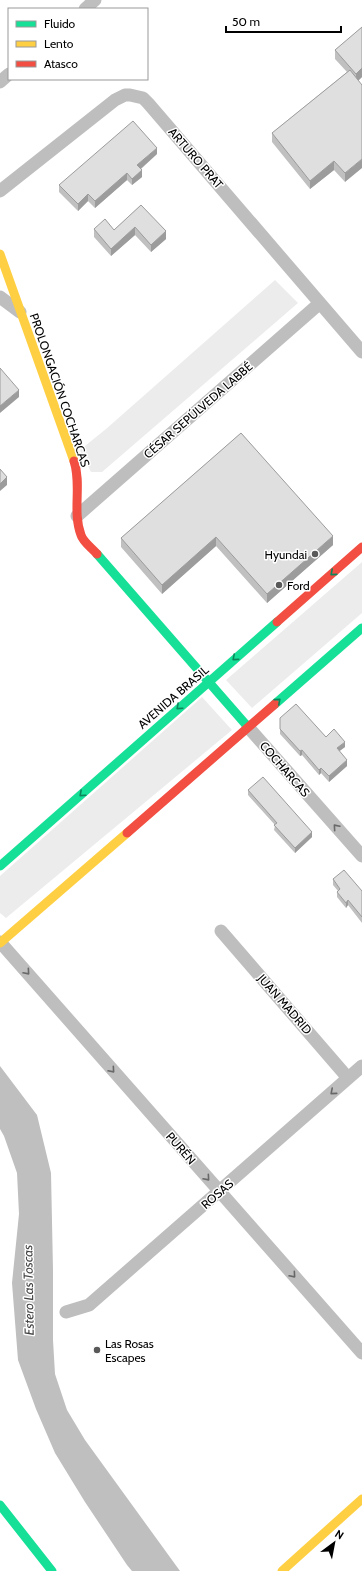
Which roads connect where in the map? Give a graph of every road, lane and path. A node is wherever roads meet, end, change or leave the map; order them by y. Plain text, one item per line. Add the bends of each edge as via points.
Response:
1 (95, 0) edge
2 (86, 8) edge
3 (0, 191) edge
4 (0, 254) edge
5 (0, 297) edge
6 (320, 303) junction
7 (20, 312) junction
8 (362, 352) edge
9 (77, 516) junction
10 (362, 548) edge
11 (362, 628) edge
12 (208, 682) junction
13 (248, 727) junction
14 (362, 856) edge
15 (0, 866) edge
16 (221, 931) dead end
17 (0, 943) edge
18 (362, 1066) edge
19 (348, 1078) junction
20 (219, 1191) junction
21 (66, 1312) dead end
22 (362, 1353) edge
23 (362, 1499) edge
24 (0, 1505) edge
25 (52, 1571) edge
26 (282, 1571) edge

1 - 2 street
3 - 6 street, ARTURO PRAT via 115,100 125,95 137,96 148,102
4 - 7 main road, PROLONGACIÓN COCHARCAS
5 - 7 street
6 - 8 street, ARTURO PRAT
6 - 9 street, CÉSAR SEPÚLVEDA LABBÉ
7 - 9 main road, PROLONGACIÓN COCHARCAS via 77,471
9 - 12 main road, PROLONGACIÓN COCHARCAS via 81,536 88,545
10 -> 12 main road, AVENIDA BRASIL
13 -> 11 main road
12 - 13 main road, COCHARCAS
12 -> 15 main road, AVENIDA BRASIL
14 -> 13 street, COCHARCAS
13 - 17 main road
16 - 19 street, JUAN MADRID
17 -> 20 street, PURÉN
18 - 19 street, ROSAS
19 -> 20 street, ROSAS
20 - 21 street, ROSAS via 89,1305
20 -> 22 street, PURÉN
23 - 26 main road
24 - 25 main road

